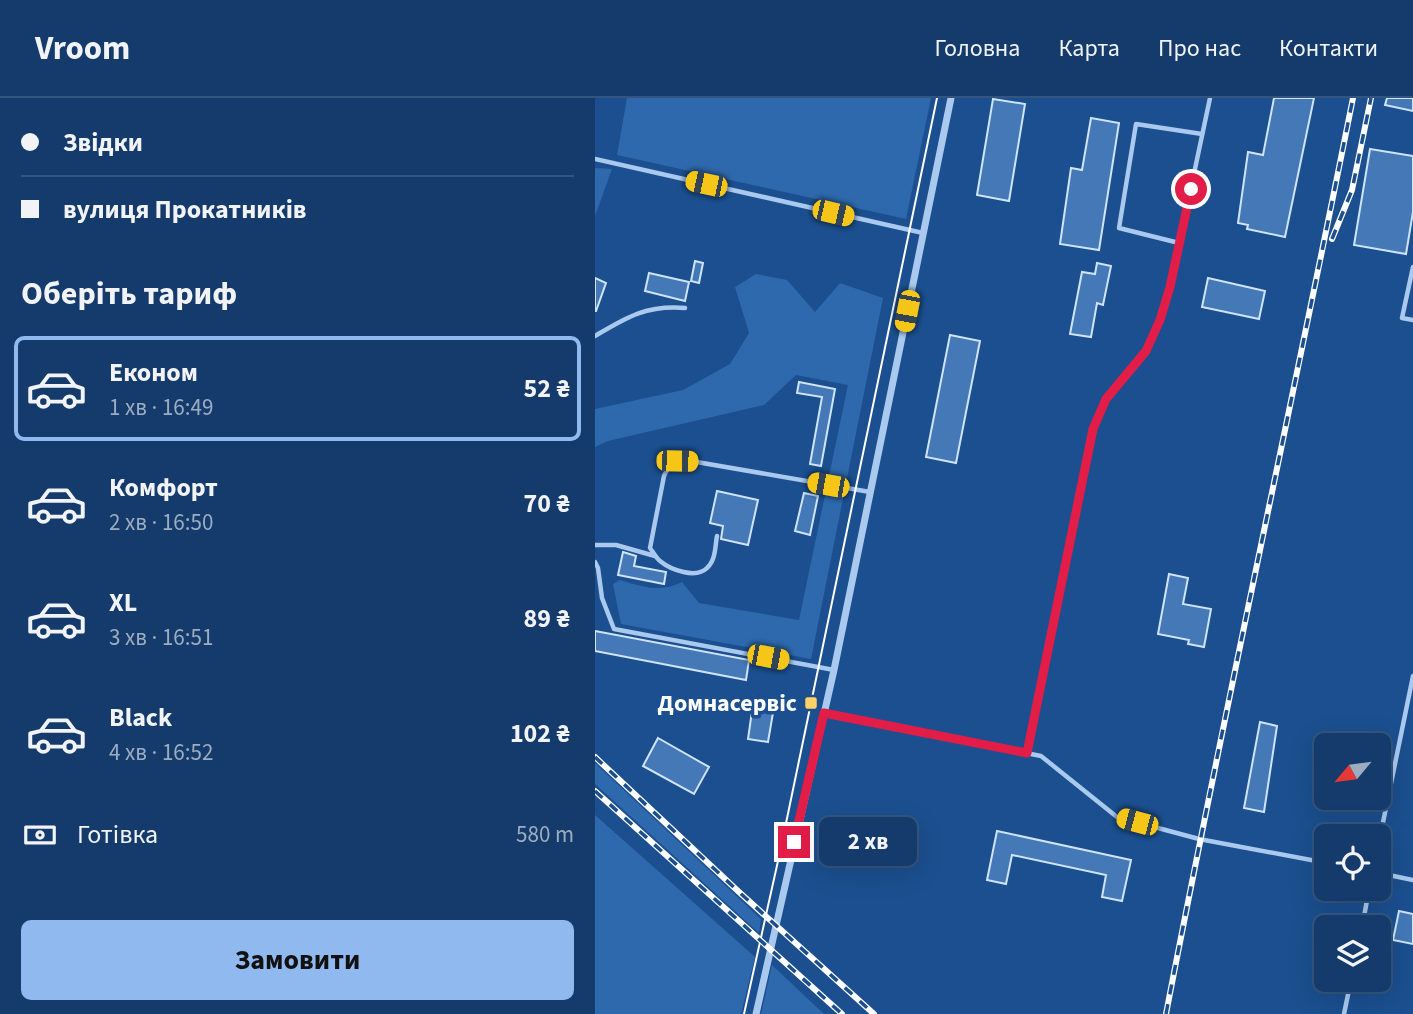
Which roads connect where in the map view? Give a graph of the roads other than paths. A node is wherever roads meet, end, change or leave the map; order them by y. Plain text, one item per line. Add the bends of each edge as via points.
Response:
1 (951, 98) edge
2 (1210, 98) edge
3 (1202, 134) junction
4 (595, 161) edge
5 (923, 233) junction
6 (1179, 243) junction
7 (1413, 267) edge
8 (685, 307) dead end
9 (1413, 320) edge
10 (595, 336) edge
11 (870, 492) junction
12 (717, 536) dead end
13 (595, 545) edge
14 (656, 556) junction
15 (595, 562) edge
16 (834, 670) junction
17 (1413, 676) edge
18 (824, 713) junction
19 (1027, 753) junction
20 (1383, 824) edge
21 (1314, 861) edge
22 (1391, 875) edge
23 (1413, 880) edge
24 (1349, 992) edge
25 (756, 1014) edge
26 (1344, 1014) edge

1 - 5 street
2 - 3 lane
3 - 6 lane
3 - 6 lane via 1136,124 1119,228
4 - 5 lane
5 - 11 street
6 - 19 lane via 1160,320 1146,351 1106,399 1093,429
7 - 9 lane via 1402,318
8 - 10 lane via 646,310
11 - 14 lane via 677,461 664,476 650,548
11 - 16 street
12 - 14 lane via 706,570 687,573 672,569
13 - 14 lane via 615,545
15 - 16 lane via 614,629
16 - 18 street
17 - 20 lane
18 - 19 lane
18 - 25 street
19 - 21 lane via 1041,756 1117,817 1199,839
22 - 23 lane
24 - 26 lane

